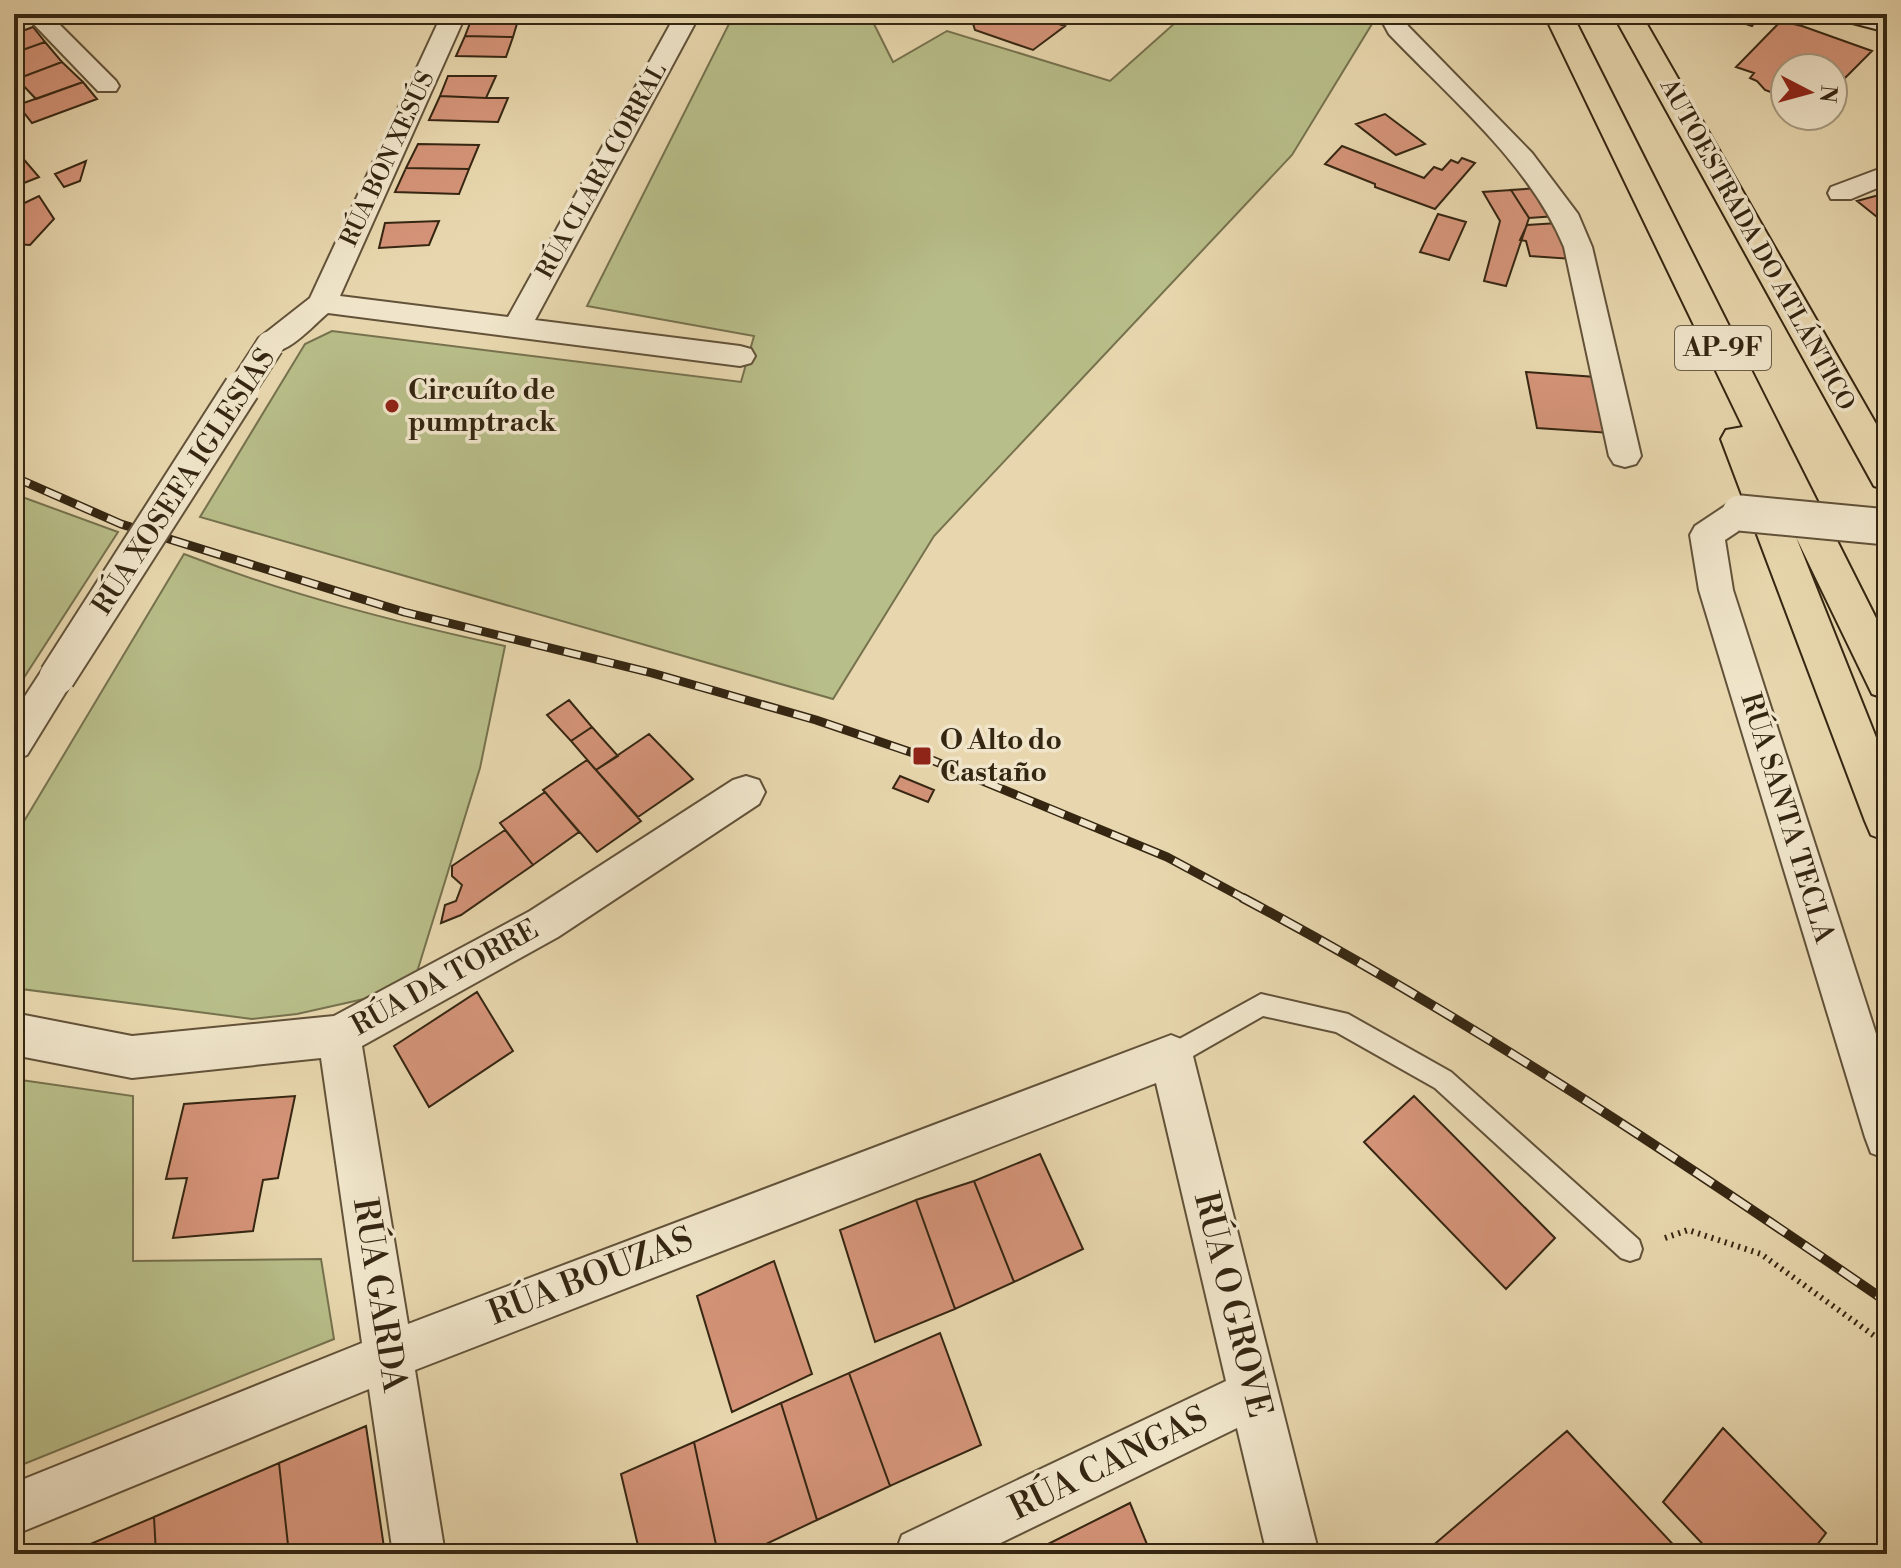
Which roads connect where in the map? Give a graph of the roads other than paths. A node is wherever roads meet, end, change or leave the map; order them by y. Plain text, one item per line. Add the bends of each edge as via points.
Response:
1 (36, 14) edge
2 (454, 14) edge
3 (688, 14) edge
4 (1390, 14) edge
5 (1558, 14) edge
6 (1627, 14) edge
7 (1851, 14) edge
8 (1887, 24) edge
9 (107, 86) dead end
10 (1716, 170) junction
11 (1887, 174) edge
12 (1841, 193) dead end
13 (1665, 230) junction
14 (322, 303) junction
15 (516, 328) junction
16 (740, 356) dead end
17 (1887, 432) edge
18 (1625, 456) dead end
19 (1887, 476) edge
20 (1887, 527) edge
21 (1887, 682) edge
22 (14, 744) edge
23 (746, 792) dead end
24 (1887, 821) edge
25 (14, 1034) edge
26 (339, 1036) junction
27 (1171, 1056) junction
28 (1887, 1137) edge
29 (1630, 1249) road end
30 (388, 1355) junction
31 (1254, 1394) junction
32 (14, 1509) edge
33 (419, 1554) edge
34 (921, 1554) edge
35 (1293, 1554) edge

1 - 9 street
2 - 14 street, RÚA BON XESÚS
3 - 15 street, RÚA CLARA CORRAL
4 - 18 street via 1397,29 1523,159 1564,214 1578,247
5 - 13 highway, AP-9F
6 - 10 highway, AUTOESTRADA DO ATLÁNTICO / AP-9F
7 - 8 street
10 - 17 highway
10 - 19 highway, AUTOESTRADA DO ATLÁNTICO / AP-9F
11 - 12 street
13 - 21 highway, AP-9F
13 - 24 highway
14 - 15 street
14 - 22 street, RÚA XOSEFA IGLESIAS, bridge via 270,345
15 - 16 street
20 - 28 street, RÚA SANTA TECLA, bridge via 1740,513 1707,535 1716,590
23 - 26 street, RÚA DA TORRE via 544,924
25 - 26 street, RÚA DA TORRE via 132,1057
26 - 30 street, RÚA GARDA
27 - 29 lane via 1261,1005 1340,1022 1443,1080
27 - 30 street, RÚA BOUZAS
27 - 31 street, RÚA O GROVE
30 - 32 street, RÚA BOUZAS
30 - 33 street, RÚA GARDA
31 - 34 street, RÚA CANGAS
31 - 35 street, RÚA O GROVE

